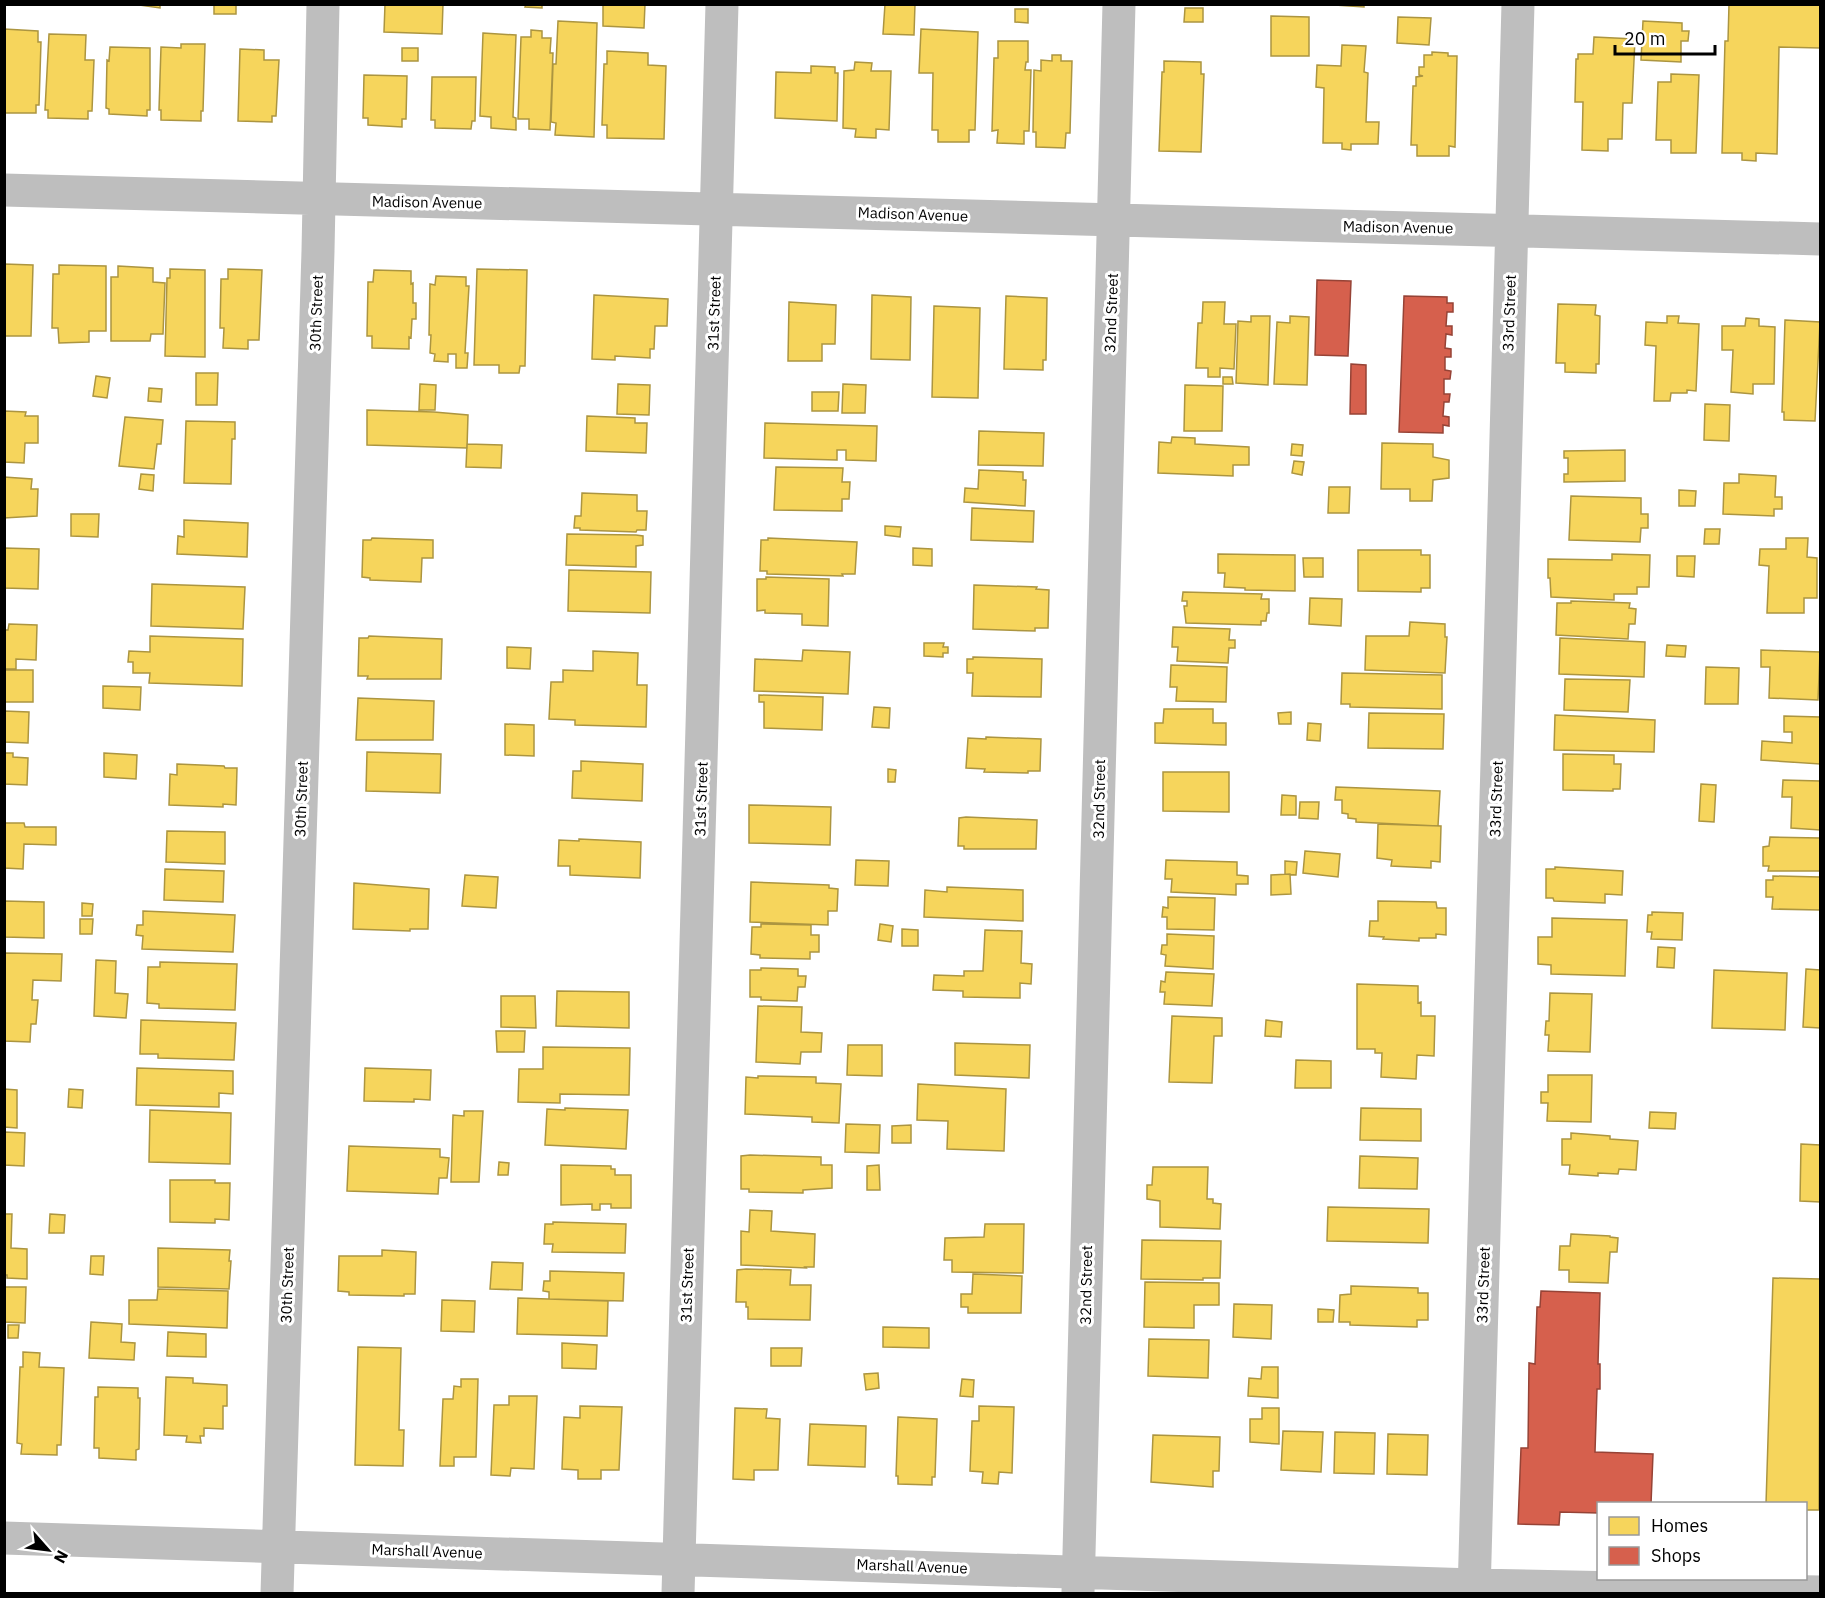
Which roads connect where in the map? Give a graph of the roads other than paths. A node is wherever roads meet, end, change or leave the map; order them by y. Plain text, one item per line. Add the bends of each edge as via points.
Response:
1 (323, 4) edge
2 (722, 4) edge
3 (1119, 4) edge
4 (1518, 4) edge
5 (4, 190) edge
6 (318, 199) junction
7 (717, 209) junction
8 (1114, 220) junction
9 (1511, 230) junction
10 (1821, 239) edge
11 (4, 1538) edge
12 (278, 1546) junction
13 (679, 1560) junction
14 (1078, 1582) edge
15 (1474, 1589) edge
16 (1821, 1592) edge
17 (277, 1593) edge
18 (678, 1593) edge

1 - 6 street, 30th Street
2 - 7 street, 31st Street
3 - 8 street, 32nd Street
4 - 9 street, 33rd Street
5 - 6 street, Madison Avenue
6 - 7 street, Madison Avenue
6 - 12 street, 30th Street
7 - 8 street, Madison Avenue
7 - 13 street, 31st Street
8 - 9 street, Madison Avenue
8 - 14 street, 32nd Street
9 - 10 street, Madison Avenue
9 - 15 street, 33rd Street
11 - 12 street, Marshall Avenue
12 - 13 street, Marshall Avenue
12 - 17 street, 30th Street
13 - 14 street, Marshall Avenue
13 - 18 street, 31st Street
14 - 15 street, Marshall Avenue
15 - 16 street, Marshall Avenue

